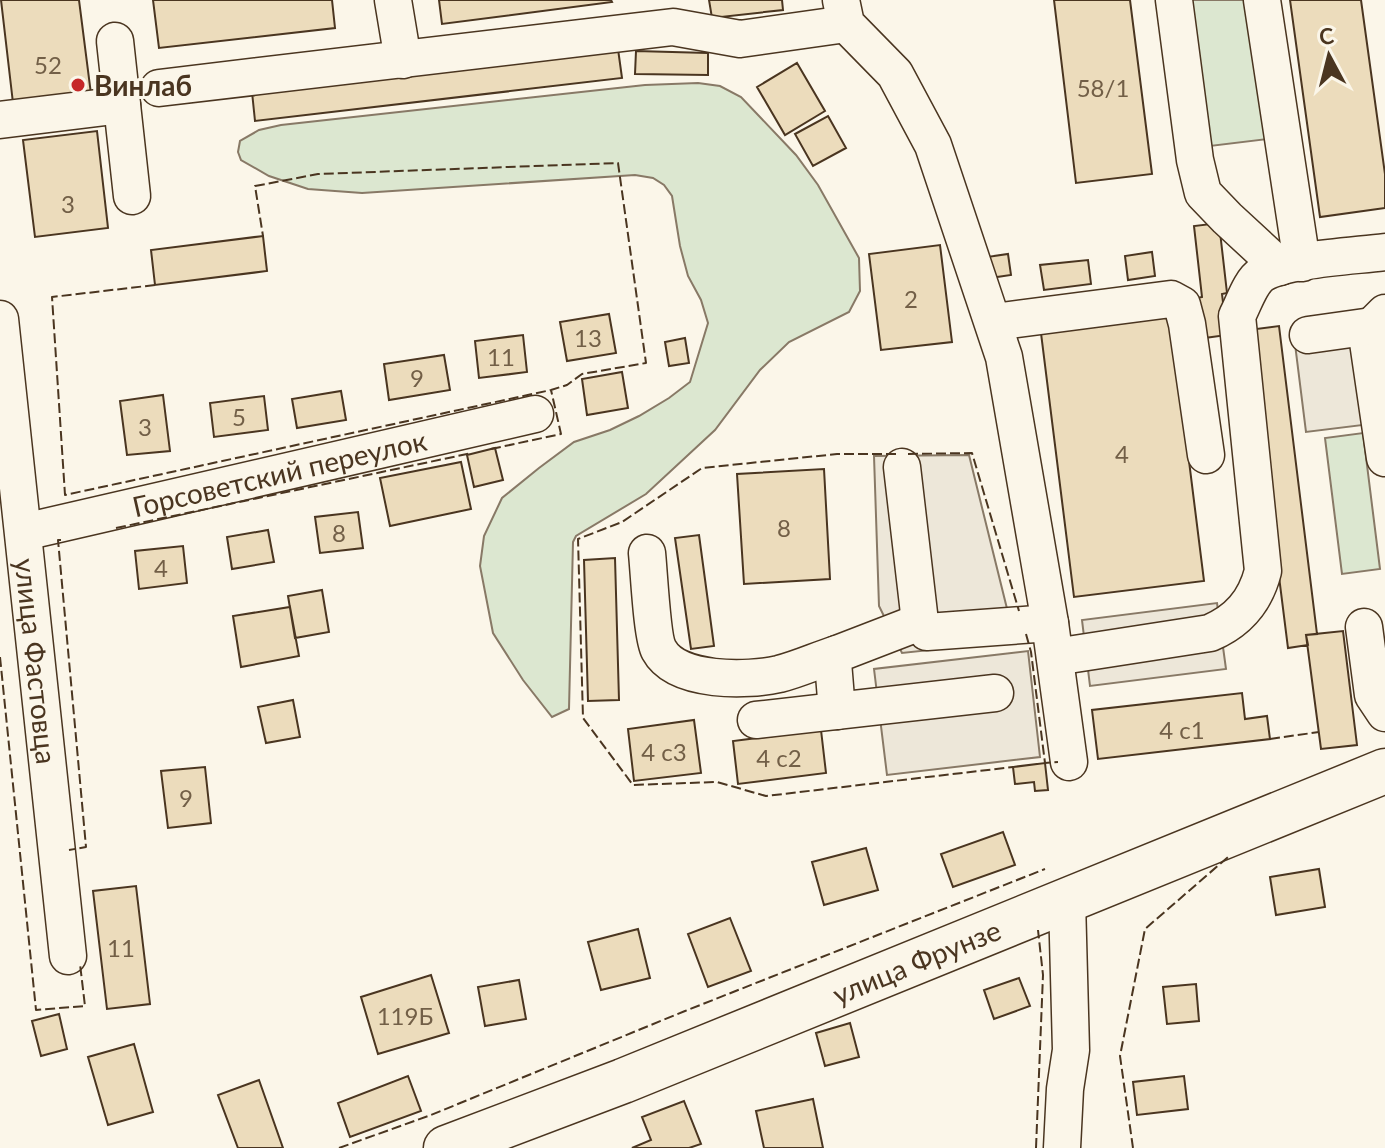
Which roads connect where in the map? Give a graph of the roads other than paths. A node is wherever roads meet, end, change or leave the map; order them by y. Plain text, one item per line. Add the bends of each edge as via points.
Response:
1 (393, 0) edge
2 (1174, 0) edge
3 (1262, 0) edge
4 (843, 12) edge
5 (669, 14) edge
6 (115, 41) dead end
7 (403, 60) junction
8 (159, 88) dead end
9 (122, 105) junction
10 (0, 120) edge
11 (132, 196) dead end
12 (1385, 252) edge
13 (1291, 265) junction
14 (0, 319) edge
15 (1378, 320) edge
16 (994, 322) junction
17 (1308, 335) dead end
18 (535, 414) dead end
19 (1206, 455) dead end
20 (1385, 458) edge
21 (902, 467) dead end
22 (15, 513) edge
23 (647, 553) dead end
24 (920, 622) junction
25 (1364, 627) dead end
26 (1052, 640) junction
27 (837, 654) junction
28 (995, 693) dead end
29 (837, 711) junction
30 (1385, 713) edge
31 (756, 720) dead end
32 (1069, 762) dead end
33 (1385, 771) edge
34 (1067, 901) junction
35 (68, 956) dead end
36 (446, 1148) edge
37 (1062, 1148) edge

1 - 7 street
2 - 13 street via 1203,193 1227,218
3 - 13 street
4 - 5 street via 740,39
4 - 16 street via 895,74 933,145
5 - 7 street
6 - 9 street
7 - 8 street
9 - 10 street
9 - 11 street
12 - 13 street
13 - 26 street via 1261,274 1237,316 1263,571 1251,601 1226,626 1210,633
14 - 22 street, улица Фастовца
15 - 17 street
15 - 20 street via 1368,342
16 - 19 street via 1171,299 1182,305
16 - 26 street
18 - 22 street, Горсоветский переулок
21 - 24 street
22 - 35 street, улица Фастовца
23 - 27 street via 657,647 673,664 692,674 738,679 779,674
24 - 26 street via 927,632
24 - 27 street
25 - 30 street via 1373,695
26 - 32 street
27 - 29 street
28 - 29 street
29 - 31 street
33 - 34 main road, улица Фрунзе
34 - 36 main road, улица Фрунзе
34 - 37 street via 1071,1050

